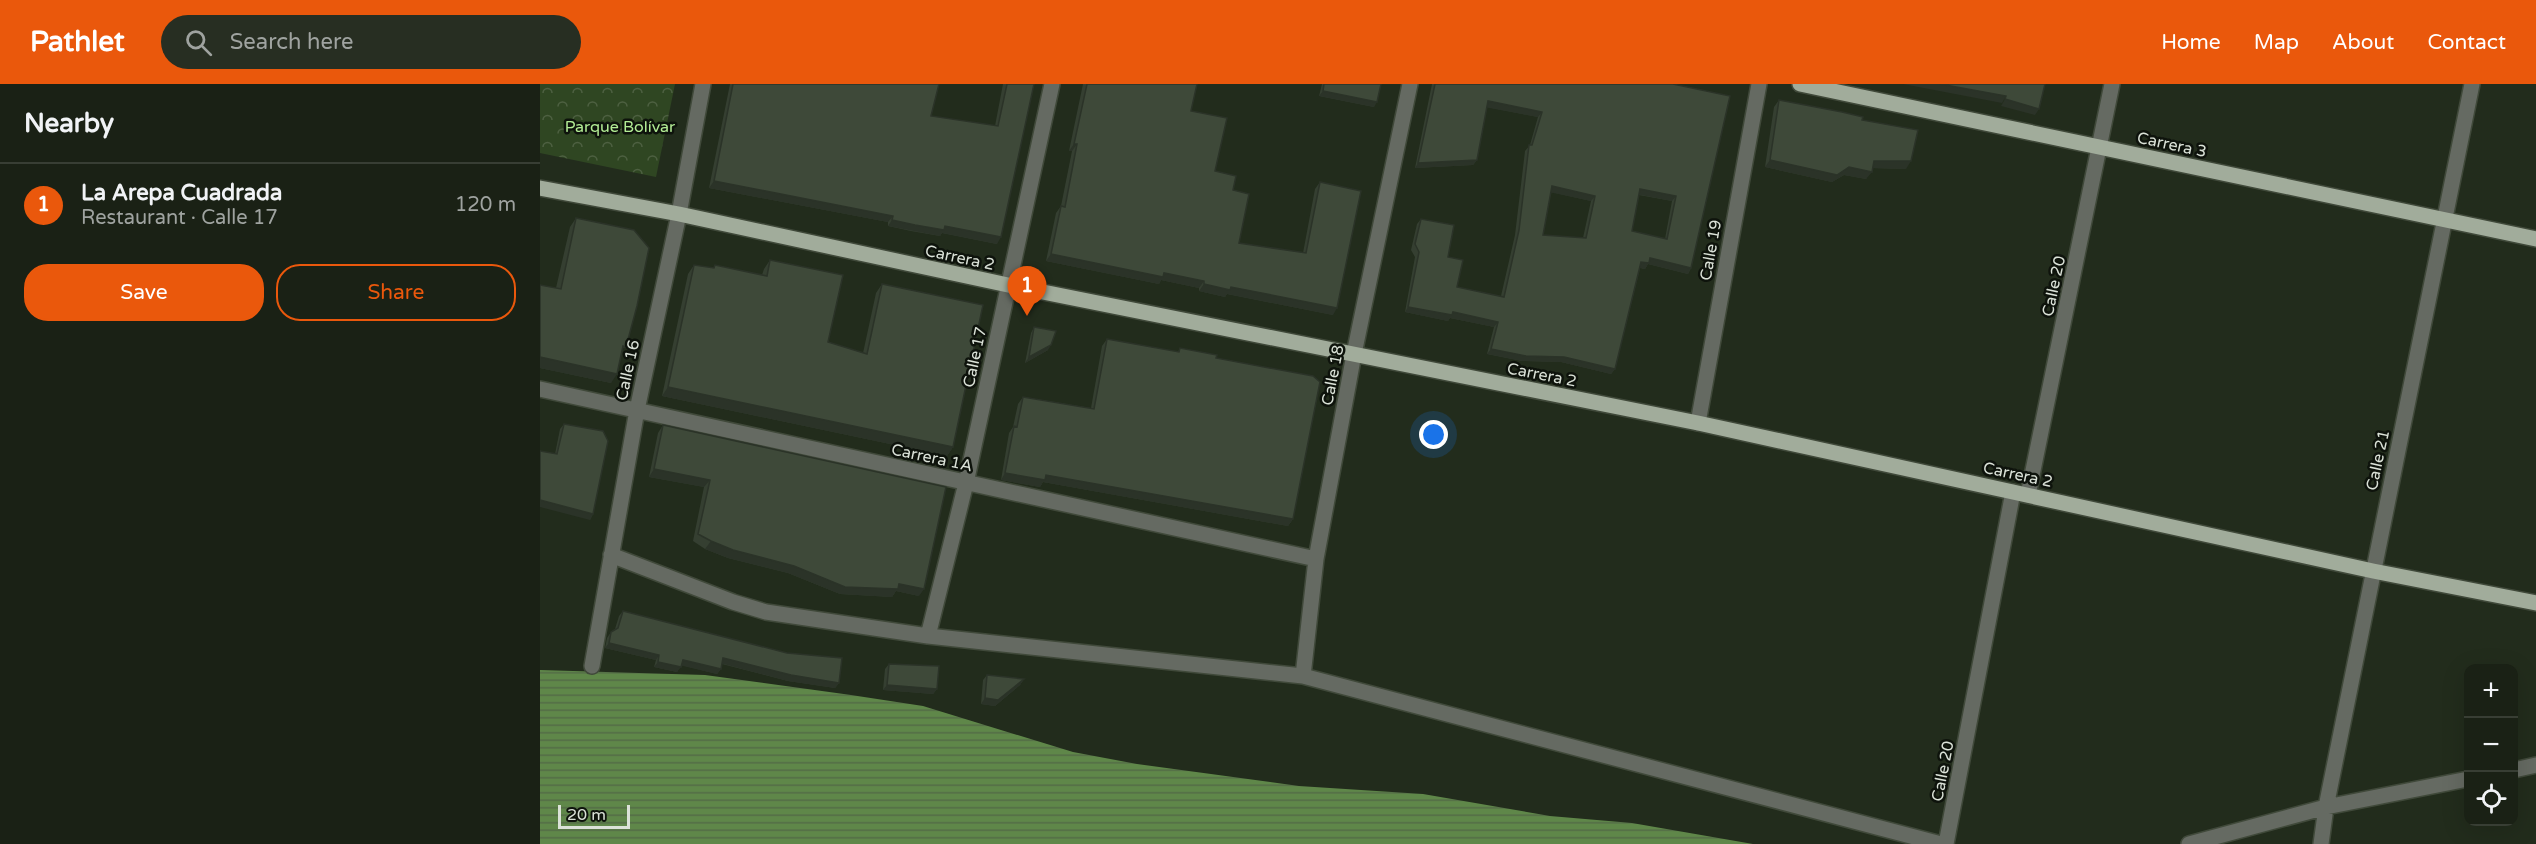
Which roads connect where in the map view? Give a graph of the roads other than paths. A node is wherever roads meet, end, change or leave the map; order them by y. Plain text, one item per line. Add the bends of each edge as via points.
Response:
1 (702, 84) edge
2 (1052, 84) edge
3 (1410, 84) edge
4 (1759, 84) edge
5 (1800, 84) edge
6 (2112, 84) edge
7 (2472, 84) edge
8 (2100, 147) junction
9 (540, 188) edge
10 (679, 214) junction
11 (2444, 222) junction
12 (2536, 239) edge
13 (1008, 285) junction
14 (1354, 354) junction
15 (540, 389) edge
16 (637, 410) junction
17 (1698, 423) junction
18 (966, 483) junction
19 (2020, 493) junction
20 (611, 555) junction
21 (1316, 559) junction
22 (2373, 571) junction
23 (2536, 603) edge
24 (928, 636) junction
25 (592, 666) dead end
26 (1303, 676) junction
27 (2536, 765) edge
28 (2518, 769) edge
29 (2464, 780) edge
30 (2326, 807) junction
31 (1941, 844) edge
32 (1946, 844) edge
33 (2189, 844) edge
34 (2321, 844) edge

1 - 10 street, Calle 16
2 - 13 street, Calle 17
3 - 14 street, Calle 18
4 - 17 street, Calle 19
5 - 8 main road, Carrera 3
6 - 8 street, Calle 20
7 - 11 street, Calle 21
8 - 11 main road, Carrera 3
8 - 19 street, Calle 20
9 - 10 main road, Carrera 2
10 - 13 main road, Carrera 2
10 - 16 street, Calle 16
11 - 12 main road, Carrera 3
11 - 22 street, Calle 21
13 - 14 main road, Carrera 2
13 - 18 street, Calle 17
14 - 17 main road, Carrera 2
14 - 21 street, Calle 18
15 - 16 street, Carrera 1A
16 - 18 street, Carrera 1A
16 - 20 street, Calle 16
17 - 19 main road, Carrera 2
18 - 21 street, Carrera 1A
18 - 24 street, Calle 17
19 - 22 main road, Carrera 2
19 - 32 street, Calle 20
20 - 24 street via 766,612
20 - 25 street, Calle 16
21 - 26 street, Calle 18
22 - 23 main road, Carrera 2
22 - 30 street, Calle 21
24 - 26 street
26 - 31 street
27 - 28 street
29 - 30 street
30 - 33 street
30 - 34 street, Calle 21

